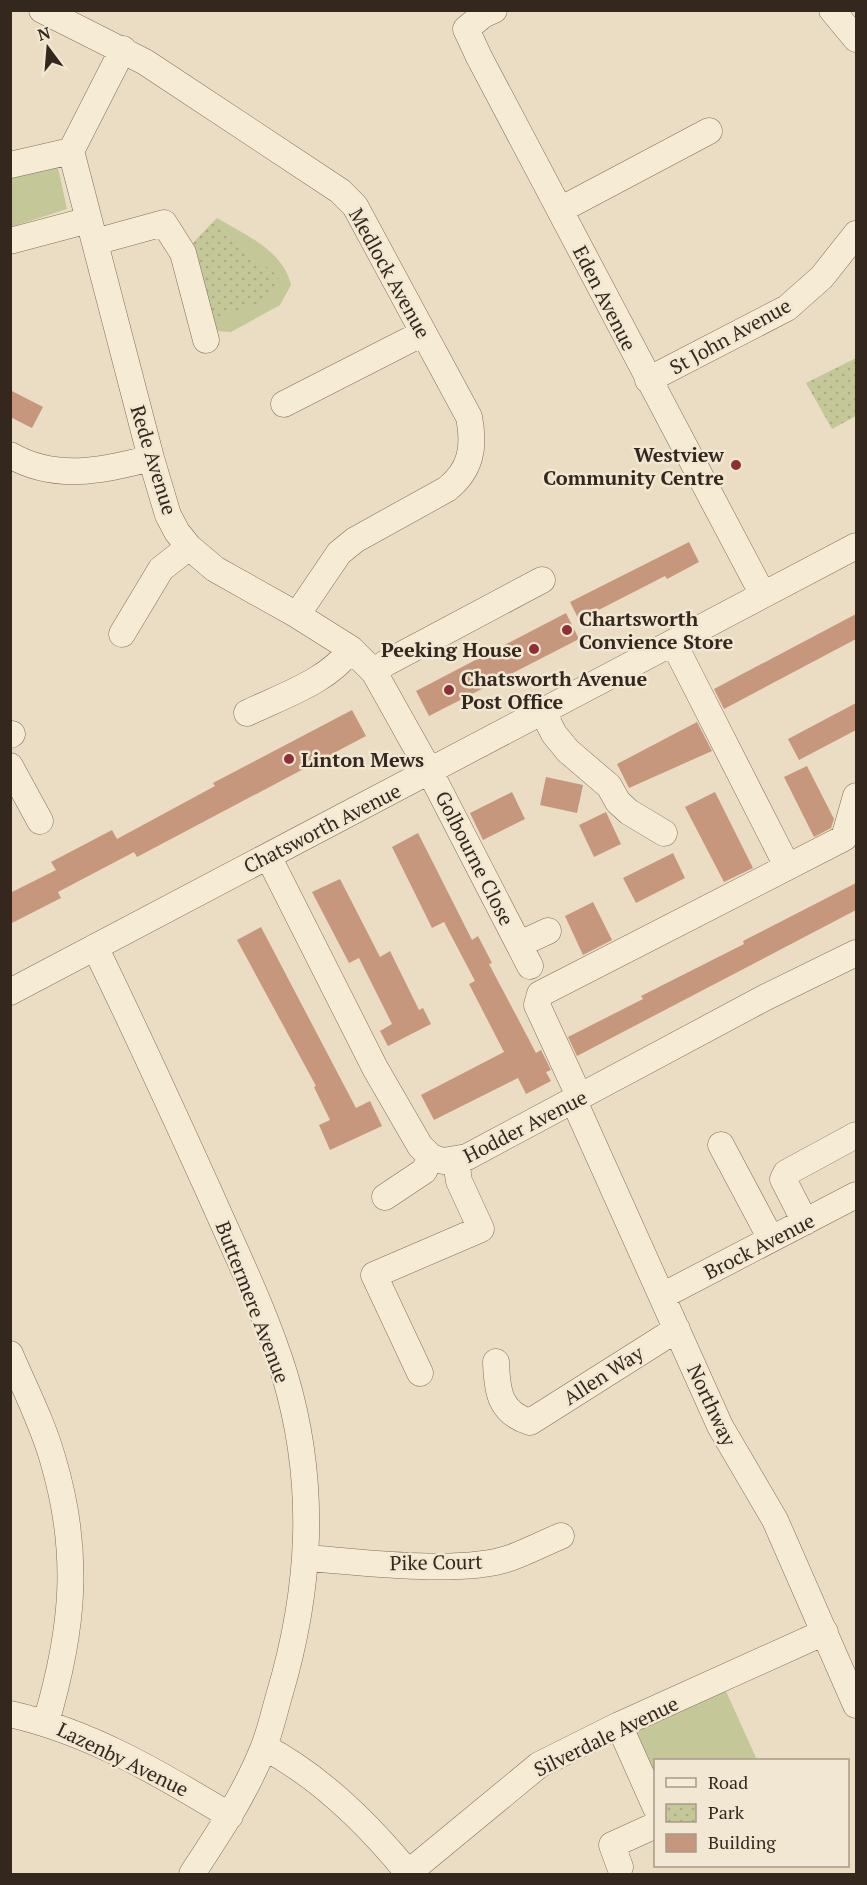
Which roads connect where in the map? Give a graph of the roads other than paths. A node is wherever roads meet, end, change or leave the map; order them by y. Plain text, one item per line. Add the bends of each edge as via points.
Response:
1 (42, 10) edge
2 (494, 10) edge
3 (832, 10) edge
4 (461, 20) edge
5 (856, 39) edge
6 (123, 49) junction
7 (709, 131) dead end
8 (70, 150) junction
9 (10, 165) edge
10 (560, 210) junction
11 (92, 231) junction
12 (856, 234) edge
13 (10, 241) edge
14 (423, 333) junction
15 (206, 340) dead end
16 (648, 380) junction
17 (284, 405) dead end
18 (10, 454) edge
19 (151, 458) junction
20 (856, 546) edge
21 (189, 547) junction
22 (542, 580) dead end
23 (763, 595) junction
24 (297, 615) junction
25 (122, 634) dead end
26 (674, 644) junction
27 (351, 649) junction
28 (374, 672) junction
29 (543, 712) junction
30 (247, 713) dead end
31 (10, 765) edge
32 (430, 772) junction
33 (856, 796) edge
34 (40, 821) dead end
35 (664, 833) dead end
36 (268, 856) junction
37 (787, 866) junction
38 (548, 931) dead end
39 (95, 947) junction
40 (856, 953) edge
41 (10, 992) edge
42 (577, 1099) junction
43 (856, 1135) edge
44 (721, 1145) dead end
45 (431, 1157) junction
46 (456, 1161) junction
47 (856, 1195) edge
48 (385, 1197) dead end
49 (805, 1222) junction
50 (771, 1239) junction
51 (662, 1296) junction
52 (678, 1329) junction
53 (10, 1354) edge
54 (496, 1362) dead end
55 (420, 1373) dead end
56 (561, 1536) dead end
57 (307, 1558) junction
58 (825, 1632) junction
59 (856, 1705) edge
60 (10, 1714) edge
61 (46, 1722) junction
62 (619, 1725) junction
63 (264, 1747) junction
64 (654, 1804) edge
65 (230, 1816) junction
66 (654, 1827) edge
67 (620, 1867) dead end
68 (408, 1874) edge
69 (192, 1875) edge

1 - 6 street, Medlock Avenue
2 - 4 street, Eden Avenue
3 - 5 street
4 - 10 street, Eden Avenue
6 - 8 street
6 - 14 street, Medlock Avenue via 347,198 355,206
7 - 10 street
8 - 9 street
8 - 11 street, Rede Avenue
10 - 16 street, Eden Avenue
11 - 13 street
11 - 15 street via 164,223 183,253
11 - 19 street, Rede Avenue
12 - 16 street, St John Avenue via 822,277 787,308
14 - 17 street
14 - 24 street, Medlock Avenue via 469,417 472,435 468,465 460,479 447,489 355,540 339,553
16 - 23 street, Eden Avenue
18 - 19 street via 41,467 70,472 106,470
19 - 21 street, Rede Avenue via 168,515
20 - 23 street, Chatsworth Avenue
21 - 24 street, Rede Avenue via 215,569
21 - 25 street via 161,569
22 - 28 street
23 - 26 street, Chatsworth Avenue
24 - 27 street, Rede Avenue
26 - 29 street, Chatsworth Avenue
26 - 37 street
27 - 28 street, Rede Avenue
27 - 30 street via 341,664
28 - 32 street, Rede Avenue
29 - 32 street, Chatsworth Avenue
29 - 35 street via 568,751 602,778 618,802
31 - 34 street
32 - 36 street, Chatsworth Avenue
32 - 38 street, Golbourne Close via 525,955
33 - 37 street, Northway via 844,838
36 - 39 street, Chatsworth Avenue
36 - 45 street via 375,1068 420,1146
37 - 42 street, Northway via 540,994 537,1005
39 - 41 street, Chatsworth Avenue
39 - 57 street, Buttermere Avenue via 160,1083 285,1377 300,1440
40 - 42 street, Hodder Avenue
42 - 46 street, Hodder Avenue
42 - 51 street, Northway
43 - 49 street via 786,1173 783,1179
44 - 50 street
45 - 46 street, Hodder Avenue
45 - 48 street via 424,1171
46 - 55 street via 459,1181 481,1229 374,1275
47 - 49 street, Brock Avenue
49 - 50 street, Brock Avenue
50 - 51 street, Brock Avenue
51 - 52 street, Northway
52 - 54 street, Allen Way via 530,1422 513,1417 504,1404
52 - 58 street, Northway via 720,1425 771,1511
53 - 61 street via 53,1460 68,1540 70,1615 61,1670
56 - 57 street, Pike Court via 509,1559 477,1565
57 - 63 street, Buttermere Avenue via 294,1646
58 - 59 street, Northway
58 - 62 street, Silverdale Avenue
60 - 61 street, Lazenby Avenue
61 - 65 street, Lazenby Avenue via 122,1755
62 - 64 street
62 - 68 street, Silverdale Avenue via 539,1765
63 - 65 street, Buttermere Avenue
63 - 68 street via 309,1776
65 - 69 street, Buttermere Avenue
66 - 67 street via 612,1845

